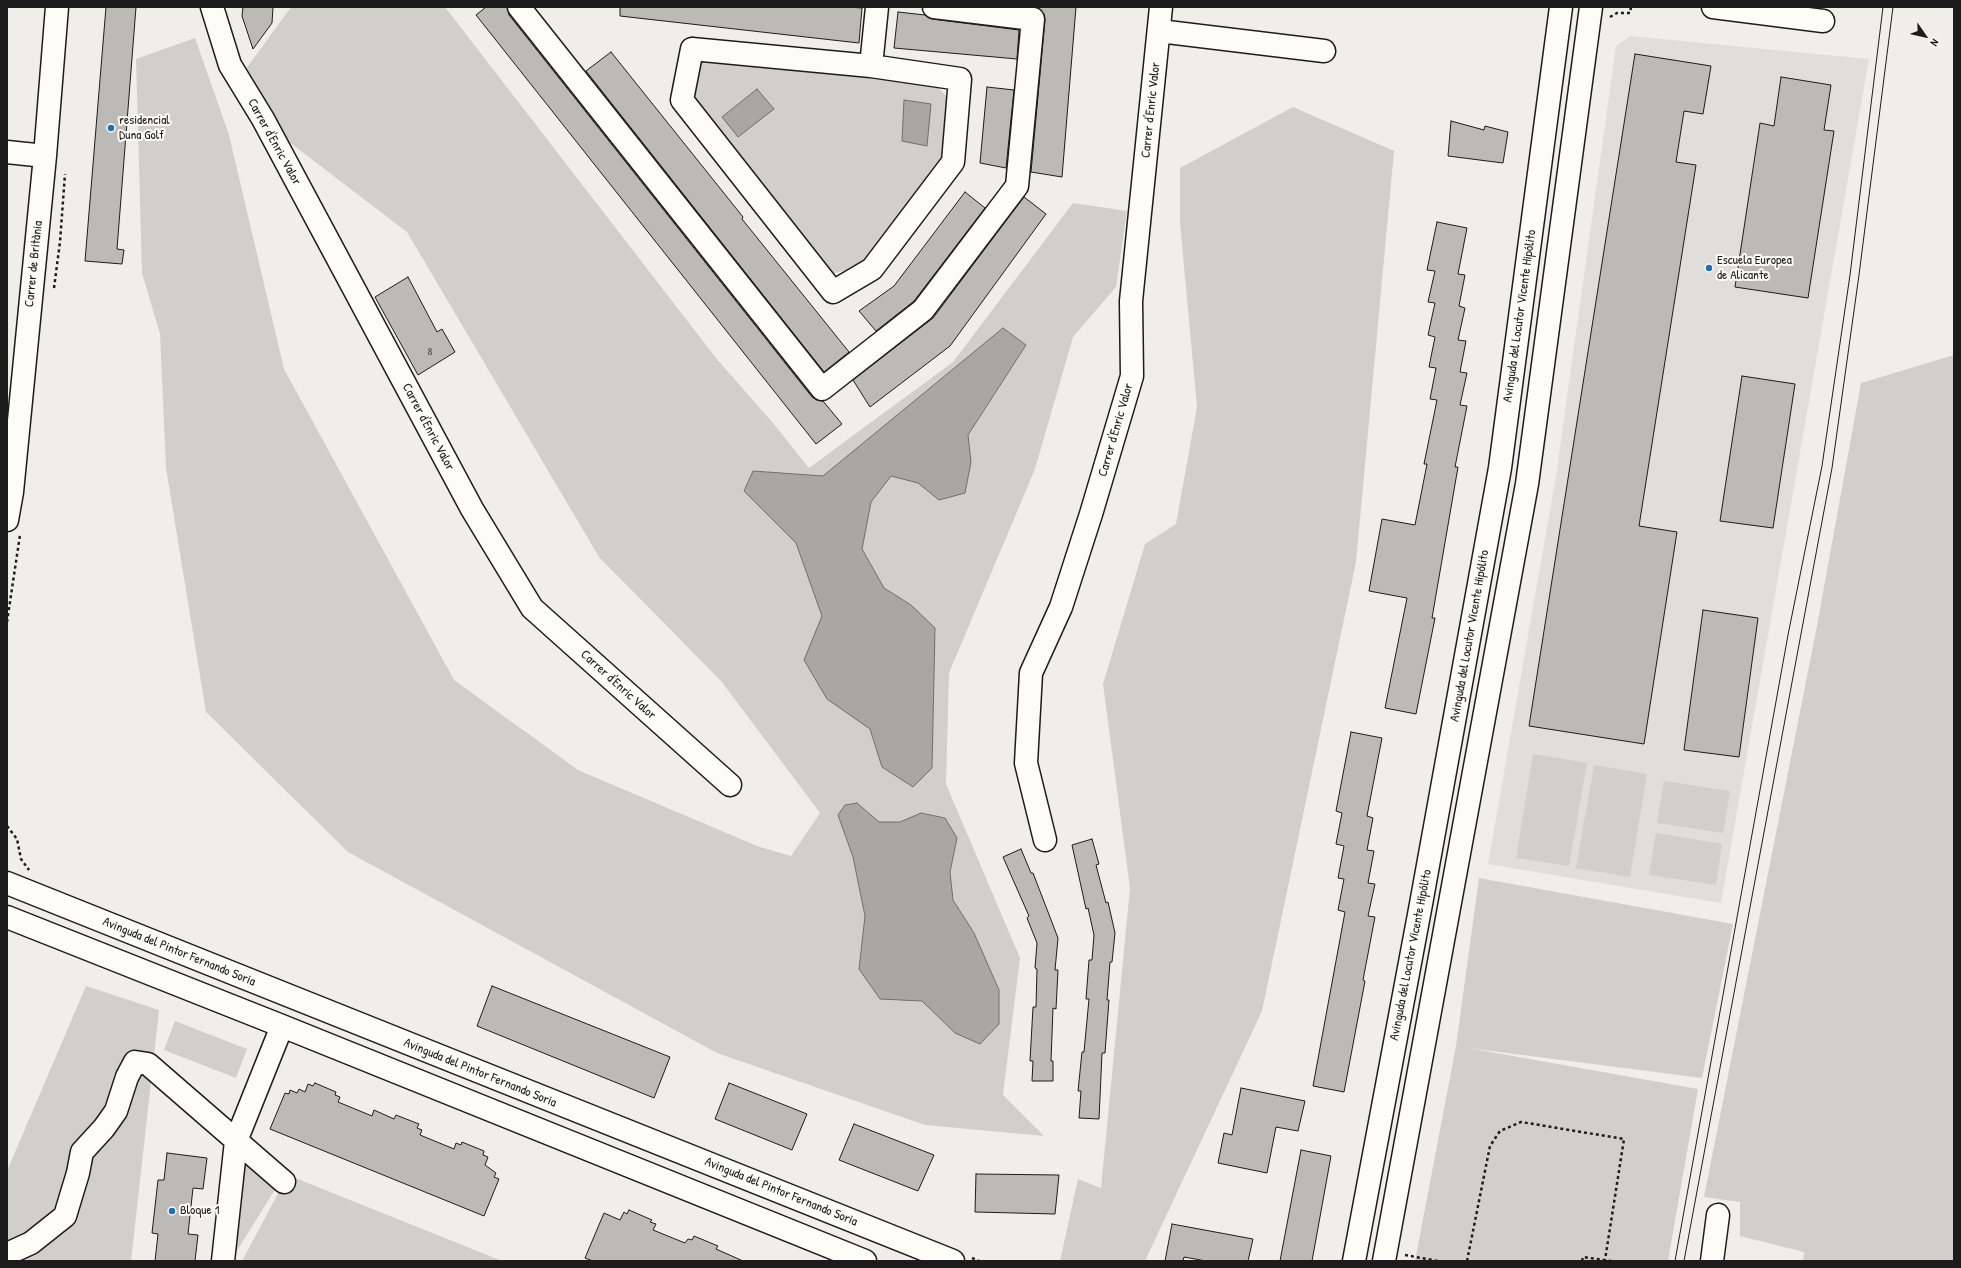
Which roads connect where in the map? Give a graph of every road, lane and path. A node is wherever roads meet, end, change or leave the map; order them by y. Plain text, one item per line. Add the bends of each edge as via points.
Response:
1 (57, 7) edge
2 (212, 7) edge
3 (518, 7) edge
4 (877, 7) edge
5 (934, 7) edge
6 (1161, 7) edge
7 (1561, 7) edge
8 (1591, 7) edge
9 (1713, 7) edge
10 (1823, 21) dead end
11 (1159, 31) junction
12 (1324, 50) dead end
13 (871, 66) junction
14 (7, 152) edge
15 (45, 156) junction
16 (10, 492) edge
17 (7, 520) edge
18 (730, 785) dead end
19 (1045, 840) dead end
20 (7, 883) edge
21 (7, 918) edge
22 (282, 1026) junction
23 (236, 1141) junction
24 (284, 1182) dead end
25 (1718, 1216) dead end
26 (7, 1254) edge
27 (1393, 1258) edge
28 (1605, 1260) junction
29 (223, 1261) edge
30 (865, 1261) edge
31 (954, 1261) edge
32 (1354, 1261) edge
33 (1438, 1261) edge
34 (1467, 1261) edge
35 (1582, 1261) edge
36 (1612, 1261) edge
37 (1712, 1261) edge

1 - 15 street, Carrer de Britània
2 - 18 street, Carrer d'Enric Valor via 230,64 266,126 472,509 532,608
3 - 5 street via 822,389 923,310 1017,186 1033,19
4 - 13 street
6 - 11 street, Carrer d'Enric Valor
7 - 32 street, Avinguda del Locutor Vicente Hipólito via 1500,468
8 - 27 street via 1527,484
9 - 10 street
11 - 12 street
11 - 19 street, Carrer d'Enric Valor via 1131,300 1132,376 1061,607 1031,673 1026,763
13 - 13 street via 692,49 682,100 833,292 872,268 953,162 960,79
14 - 15 street
15 - 16 street, Carrer de Britània
16 - 17 street, Carrer de Britània
20 - 31 street, Avinguda del Pintor Fernando Soria
21 - 22 street
22 - 23 street
22 - 30 street
23 - 24 street
23 - 26 street via 148,1064 135,1062 127,1077 116,1111 82,1152 65,1216 31,1243
23 - 29 street
25 - 37 street
27 - 33 path
28 - 34 path via 1624,1139 1521,1122 1500,1131 1490,1146
28 - 35 path via 1583,1257
28 - 36 path

